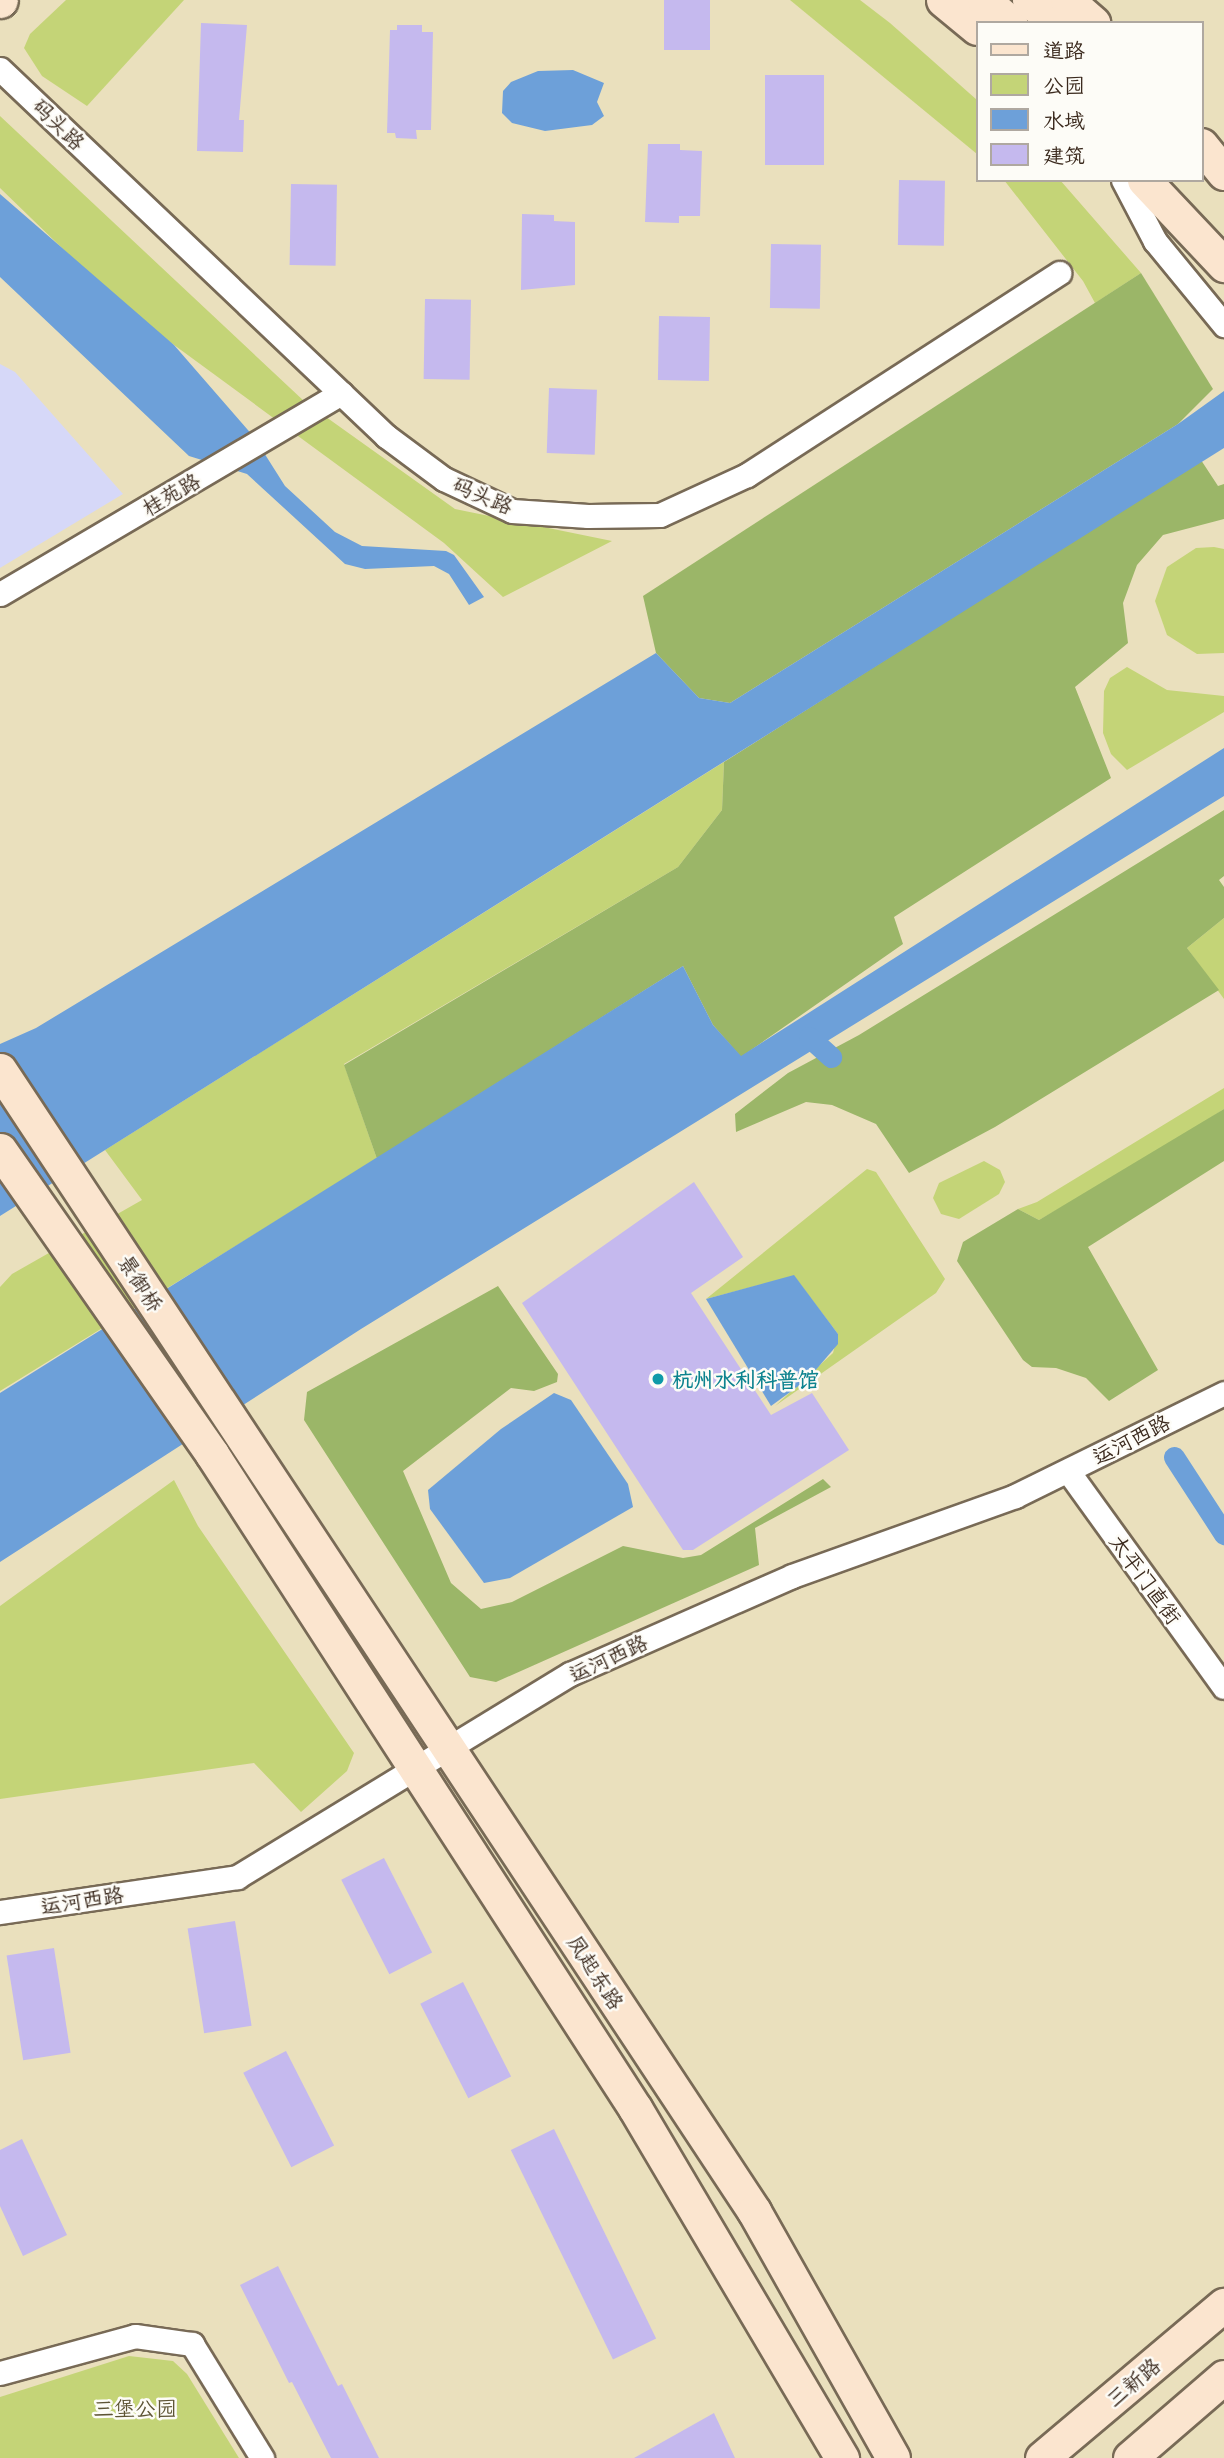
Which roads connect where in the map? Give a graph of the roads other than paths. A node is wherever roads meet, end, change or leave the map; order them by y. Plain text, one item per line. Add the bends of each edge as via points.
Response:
1 (943, 0) edge
2 (984, 0) edge
3 (1029, 0) edge
4 (1067, 0) edge
5 (1008, 21) edge
6 (1054, 21) edge
7 (1091, 21) edge
8 (976, 28) edge
9 (0, 69) edge
10 (1124, 182) edge
11 (1146, 182) edge
12 (1159, 182) edge
13 (1180, 214) junction
14 (1224, 265) edge
15 (1059, 273) dead end
16 (1224, 325) edge
17 (341, 393) junction
18 (0, 594) edge
19 (0, 1070) edge
20 (0, 1150) edge
21 (1224, 1393) edge
22 (1068, 1471) junction
23 (282, 1496) joint
24 (253, 1517) joint
25 (1224, 1687) edge
26 (449, 1749) junction
27 (416, 1768) junction
28 (0, 1912) edge
29 (1224, 2305) edge
30 (0, 2373) edge
31 (1224, 2377) edge
32 (262, 2458) edge
33 (842, 2458) edge
34 (893, 2458) edge
35 (1042, 2458) edge
36 (1130, 2458) edge

1 - 8 main road
2 - 5 main road
3 - 6 main road
4 - 7 main road
9 - 17 street, 码头路
10 - 16 street via 1155,241
11 - 13 main road
12 - 13 main road
13 - 14 main road
15 - 17 street, 码头路 via 747,475 660,515 512,511 444,478 386,436
17 - 18 street, 桂苑路
19 - 23 main road, 景御桥
20 - 24 main road, 景御桥
21 - 22 street, 运河西路
22 - 25 street, 太平门直街
22 - 26 street, 运河西路 via 1015,1496 792,1576 570,1674
23 - 26 main road, 凤起东路
24 - 27 main road, 凤起东路
26 - 27 street, 运河西路
26 - 34 main road, 凤起东路 via 754,2211
27 - 28 street, 运河西路 via 237,1877
27 - 33 main road, 凤起东路 via 635,2108
29 - 35 main road, 三新路
30 - 32 street via 135,2336 191,2344
31 - 36 main road

